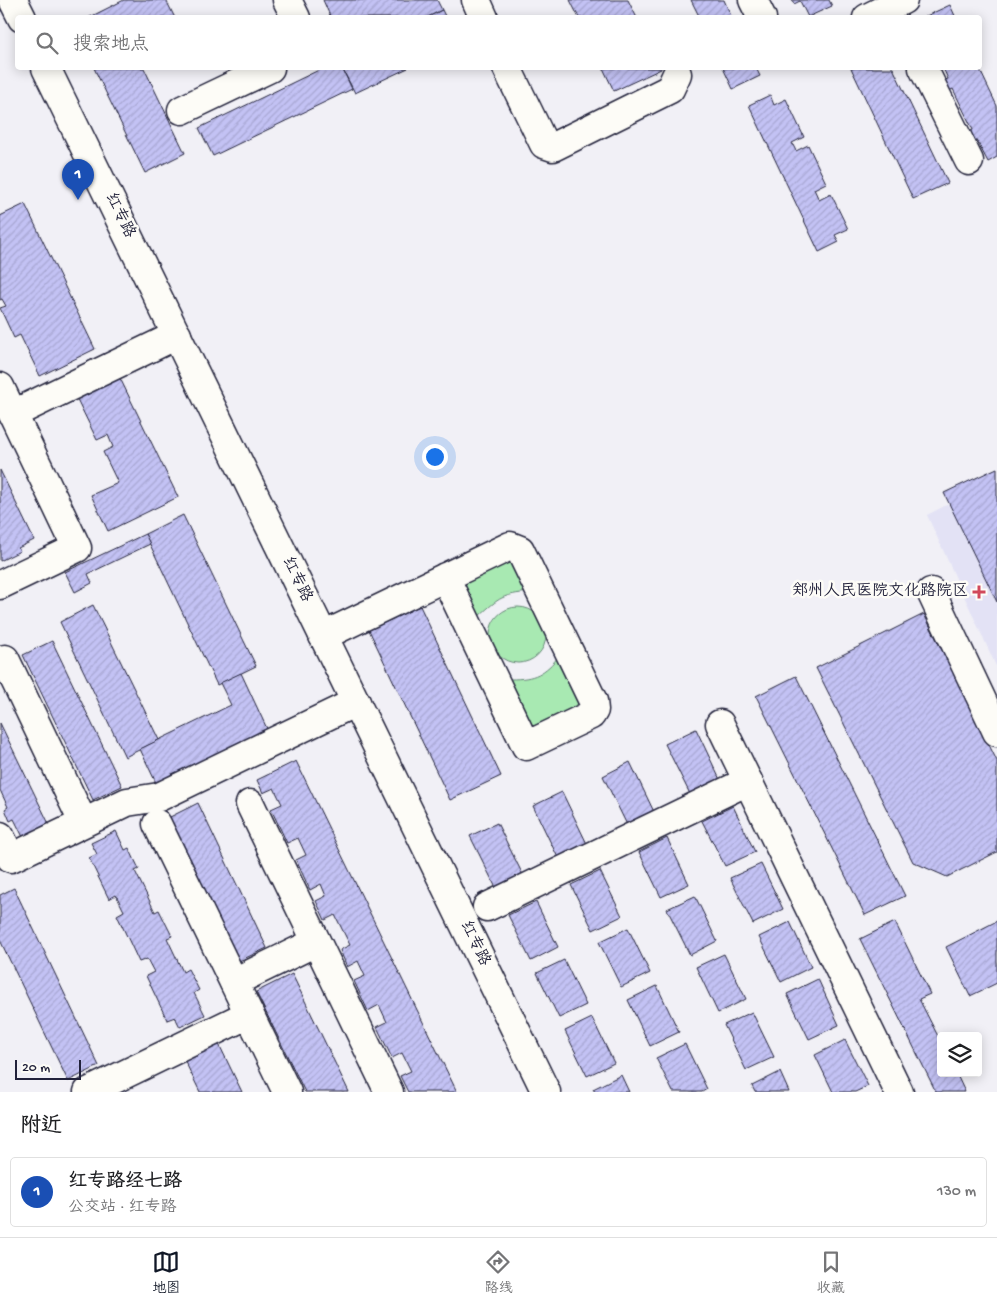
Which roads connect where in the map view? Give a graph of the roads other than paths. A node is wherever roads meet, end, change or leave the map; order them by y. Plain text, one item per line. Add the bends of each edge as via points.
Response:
1 (13, 0) edge
2 (287, 0) edge
3 (476, 0) edge
4 (753, 0) edge
5 (896, 6) edge
6 (20, 15) edge
7 (294, 15) edge
8 (483, 15) edge
9 (760, 15) edge
10 (874, 15) edge
11 (47, 70) edge
12 (266, 70) edge
13 (508, 70) edge
14 (924, 70) edge
15 (677, 74) dead end
16 (182, 110) dead end
17 (969, 161) dead end
18 (177, 335) junction
19 (0, 387) edge
20 (13, 414) junction
21 (445, 577) junction
22 (0, 585) edge
23 (931, 592) dead end
24 (323, 636) junction
25 (5, 659) dead end
26 (356, 702) junction
27 (720, 724) dead end
28 (997, 732) edge
29 (748, 781) junction
30 (250, 804) dead end
31 (83, 822) junction
32 (158, 824) dead end
33 (0, 836) edge
34 (487, 907) dead end
35 (316, 942) junction
36 (234, 982) junction
37 (249, 1014) junction
38 (88, 1092) edge
39 (287, 1092) edge
40 (389, 1092) edge
41 (546, 1092) edge
42 (899, 1092) edge

1 - 6 street
2 - 7 street
3 - 8 street
4 - 9 street
5 - 10 street
11 - 18 street, 红专路
12 - 16 street
13 - 15 street via 544,144 553,147 670,89
14 - 17 street
18 - 20 street
18 - 24 street, 红专路
19 - 20 street
20 - 22 street via 77,548
21 - 21 street via 510,546 520,550 593,701 591,715 526,746
21 - 24 street
23 - 28 street
24 - 26 street, 红专路
25 - 31 street
26 - 31 street via 159,797 127,802
26 - 41 street, 红专路
27 - 29 street
29 - 34 street
29 - 42 street
30 - 35 street
31 - 33 street via 10,858
32 - 36 street
35 - 36 street
35 - 40 street
36 - 37 street
37 - 38 street
37 - 39 street

